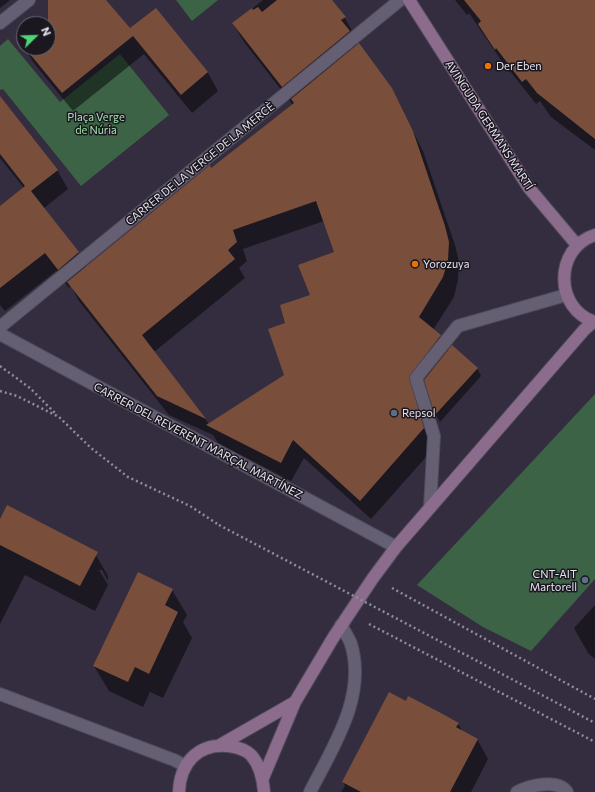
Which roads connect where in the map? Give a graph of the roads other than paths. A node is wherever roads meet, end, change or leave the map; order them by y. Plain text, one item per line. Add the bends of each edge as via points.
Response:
1 (29, 0) edge
2 (400, 0) edge
3 (409, 0) edge
4 (0, 22) edge
5 (595, 235) edge
6 (577, 246) junction
7 (566, 295) junction
8 (594, 322) edge
9 (0, 327) edge
10 (0, 334) edge
11 (430, 507) junction
12 (396, 547) junction
13 (341, 625) junction
14 (0, 694) edge
15 (295, 702) junction
16 (220, 745) junction
17 (186, 766) junction
18 (263, 778) junction
19 (180, 792) edge
20 (264, 792) edge
21 (310, 792) edge
22 (517, 792) edge
23 (567, 792) edge

1 - 4 street
2 - 9 street, CARRER DE LA VERGE DE LA MERCÈ
3 - 6 main road, AVINGUDA GERMANS MARTÍ via 529,188
5 - 6 main road
6 - 7 main road via 569,256 564,269
7 - 8 main road via 582,316
7 - 11 street via 458,326 416,378 434,436
8 - 11 main road via 578,336
10 - 12 street, CARRER DEL REVERENT MARÇAL MARTÍNEZ
11 - 12 main road
12 - 13 main road
13 - 15 main road
13 - 21 street via 351,643 355,664 352,702 335,744
14 - 17 street
15 - 16 main road
15 - 18 main road
16 - 17 main road via 202,750 192,757
16 - 18 main road via 237,747 250,754
17 - 19 main road via 180,780
18 - 20 main road
22 - 23 street via 531,786 549,784

